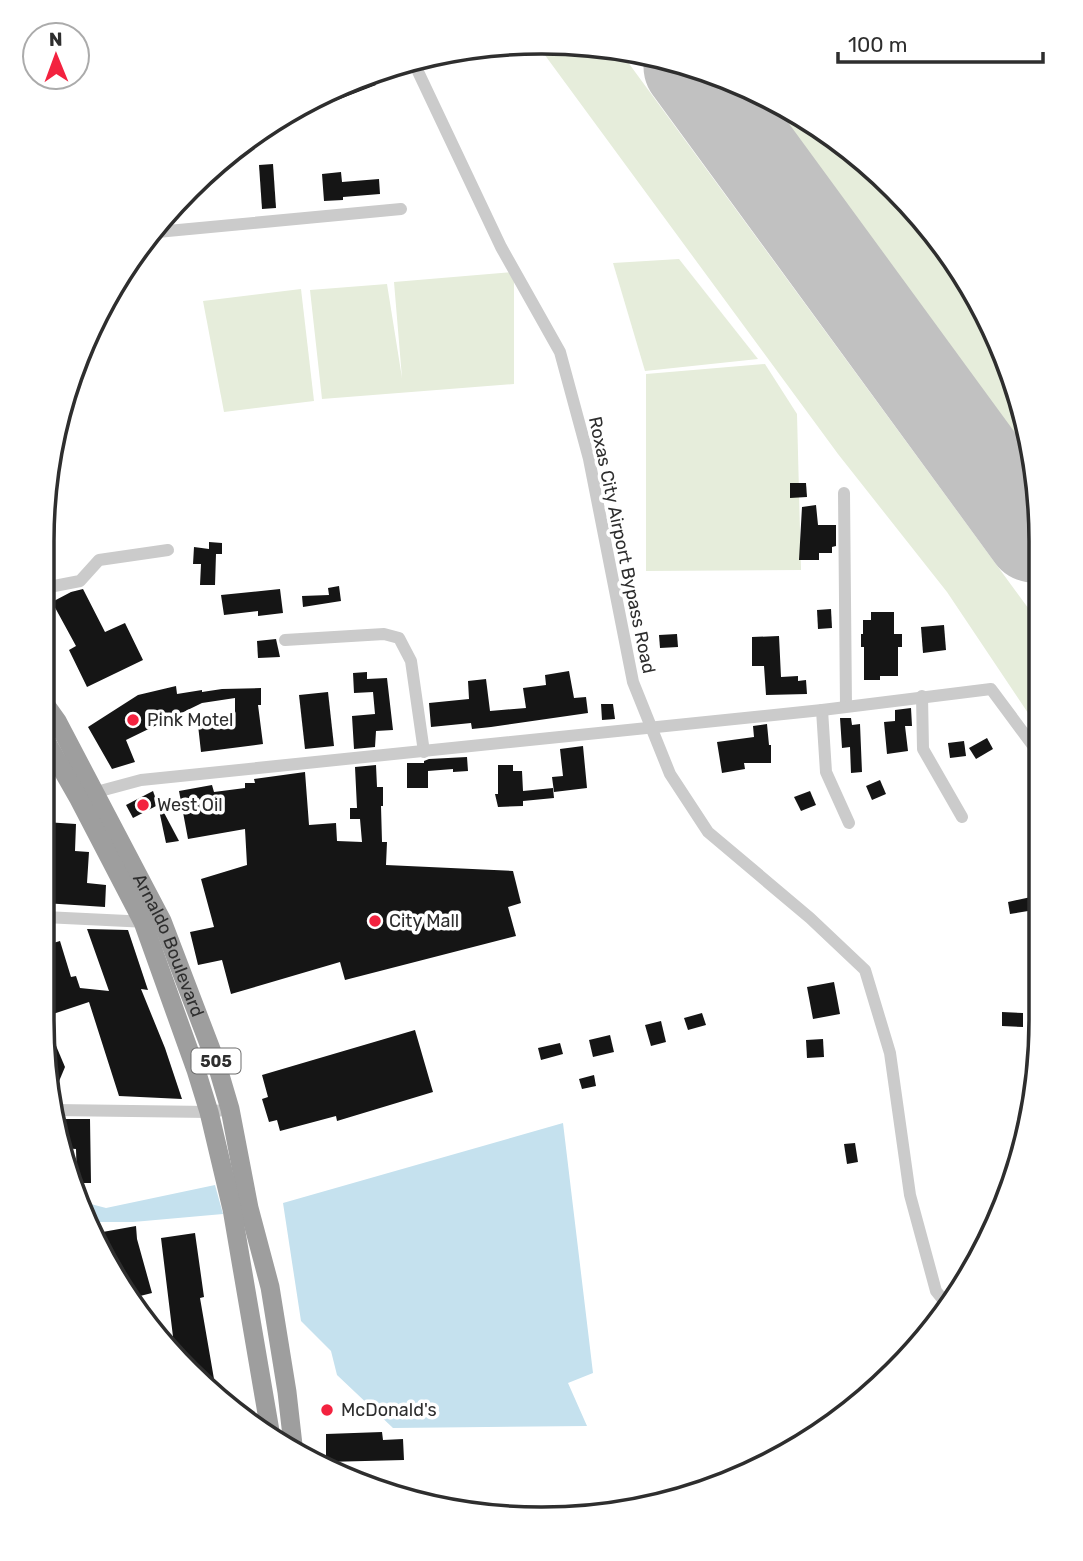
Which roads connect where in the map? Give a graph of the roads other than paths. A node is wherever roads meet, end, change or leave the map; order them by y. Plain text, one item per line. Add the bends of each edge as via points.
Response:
1 (417, 70) edge
2 (401, 209) dead end
3 (166, 231) edge
4 (844, 493) dead end
5 (168, 550) dead end
6 (54, 586) edge
7 (285, 640) dead end
8 (922, 696) junction
9 (846, 706) junction
10 (822, 710) junction
11 (54, 727) edge
12 (1029, 740) edge
13 (54, 752) edge
14 (424, 752) junction
15 (86, 795) junction
16 (962, 817) dead end
17 (849, 823) dead end
18 (54, 917) edge
19 (153, 922) junction
20 (230, 1109) junction
21 (63, 1110) edge
22 (209, 1112) junction
23 (941, 1298) edge
24 (269, 1423) edge
25 (292, 1438) edge

1 - 23 street, Roxas City Airport Bypass Road via 501,247 560,352 589,459 633,682 670,774 708,832 865,970 890,1053 910,1195
2 - 3 street
4 - 9 street
5 - 6 street via 99,560 80,581
7 - 14 street via 384,634 399,638 411,661
8 - 9 street
8 - 12 street via 991,689
8 - 16 street via 923,749
9 - 10 street
10 - 14 street
10 - 17 street via 826,772
11 - 15 highway, Arnaldo Boulevard / 505
13 - 15 highway, Arnaldo Boulevard / 505
14 - 15 street via 141,780
15 - 19 highway, Arnaldo Boulevard / 505
18 - 19 street
19 - 20 highway, Arnaldo Boulevard / 505 via 217,1065
19 - 22 highway, Arnaldo Boulevard / 505
20 - 22 street
20 - 25 highway, Arnaldo Boulevard / 505 via 270,1287
21 - 22 street
22 - 24 highway, Arnaldo Boulevard / 505 via 232,1209

